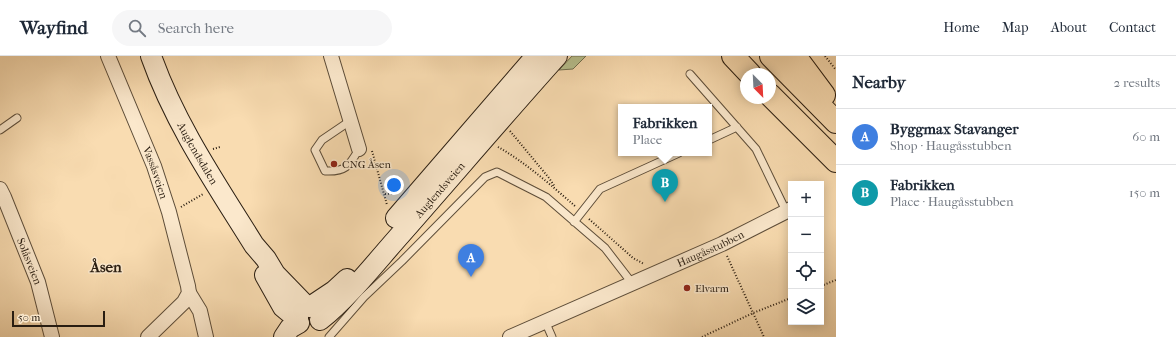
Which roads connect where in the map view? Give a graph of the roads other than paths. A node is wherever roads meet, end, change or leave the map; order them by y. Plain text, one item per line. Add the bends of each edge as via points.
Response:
1 (108, 56) edge
2 (151, 56) edge
3 (332, 56) edge
4 (536, 56) edge
5 (557, 56) edge
6 (771, 56) edge
7 (795, 56) edge
8 (733, 57) edge
9 (744, 68) edge
10 (690, 74) dead end
11 (776, 101) edge
12 (836, 112) edge
13 (17, 118) dead end
14 (350, 121) junction
15 (836, 122) edge
16 (737, 127) junction
17 (0, 130) edge
18 (712, 139) edge
19 (359, 149) joint
20 (672, 156) edge
21 (836, 161) edge
22 (0, 188) edge
23 (788, 208) edge
24 (788, 211) edge
25 (574, 222) junction
26 (632, 283) junction
27 (189, 293) junction
28 (307, 320) edge
29 (545, 321) junction
30 (52, 337) edge
31 (148, 337) edge
32 (206, 337) edge
33 (284, 337) edge
34 (329, 337) edge
35 (510, 337) edge
36 (552, 337) edge

1 - 27 street, Vassåsveien via 154,166 169,212
2 - 28 main road, Auglendsdalen via 188,138 254,245
3 - 14 street
4 - 28 main road, Auglendsveien via 371,247 351,274
5 - 28 main road, Auglendsveien via 340,302
6 - 15 highway
7 - 12 highway
8 - 9 highway
10 - 16 lane, Haugåsstubben
11 - 21 highway
13 - 17 lane
14 - 19 street
14 - 19 lane via 322,140 315,150 325,172 336,172 349,165
16 - 18 lane
16 - 23 lane, Haugåsstubben via 756,149
20 - 25 lane via 600,189
22 - 30 street, Solåsveien via 38,282
24 - 26 street, Haugåsstubben via 722,244
25 - 26 lane via 605,248
25 - 34 lane via 546,197 497,172 485,177 364,297
26 - 29 street, Haugåsstubben
27 - 31 street via 184,302
27 - 32 street, Vassåsveien via 200,311
28 - 33 main road via 290,328
29 - 35 street, Haugåsstubben
29 - 36 lane

